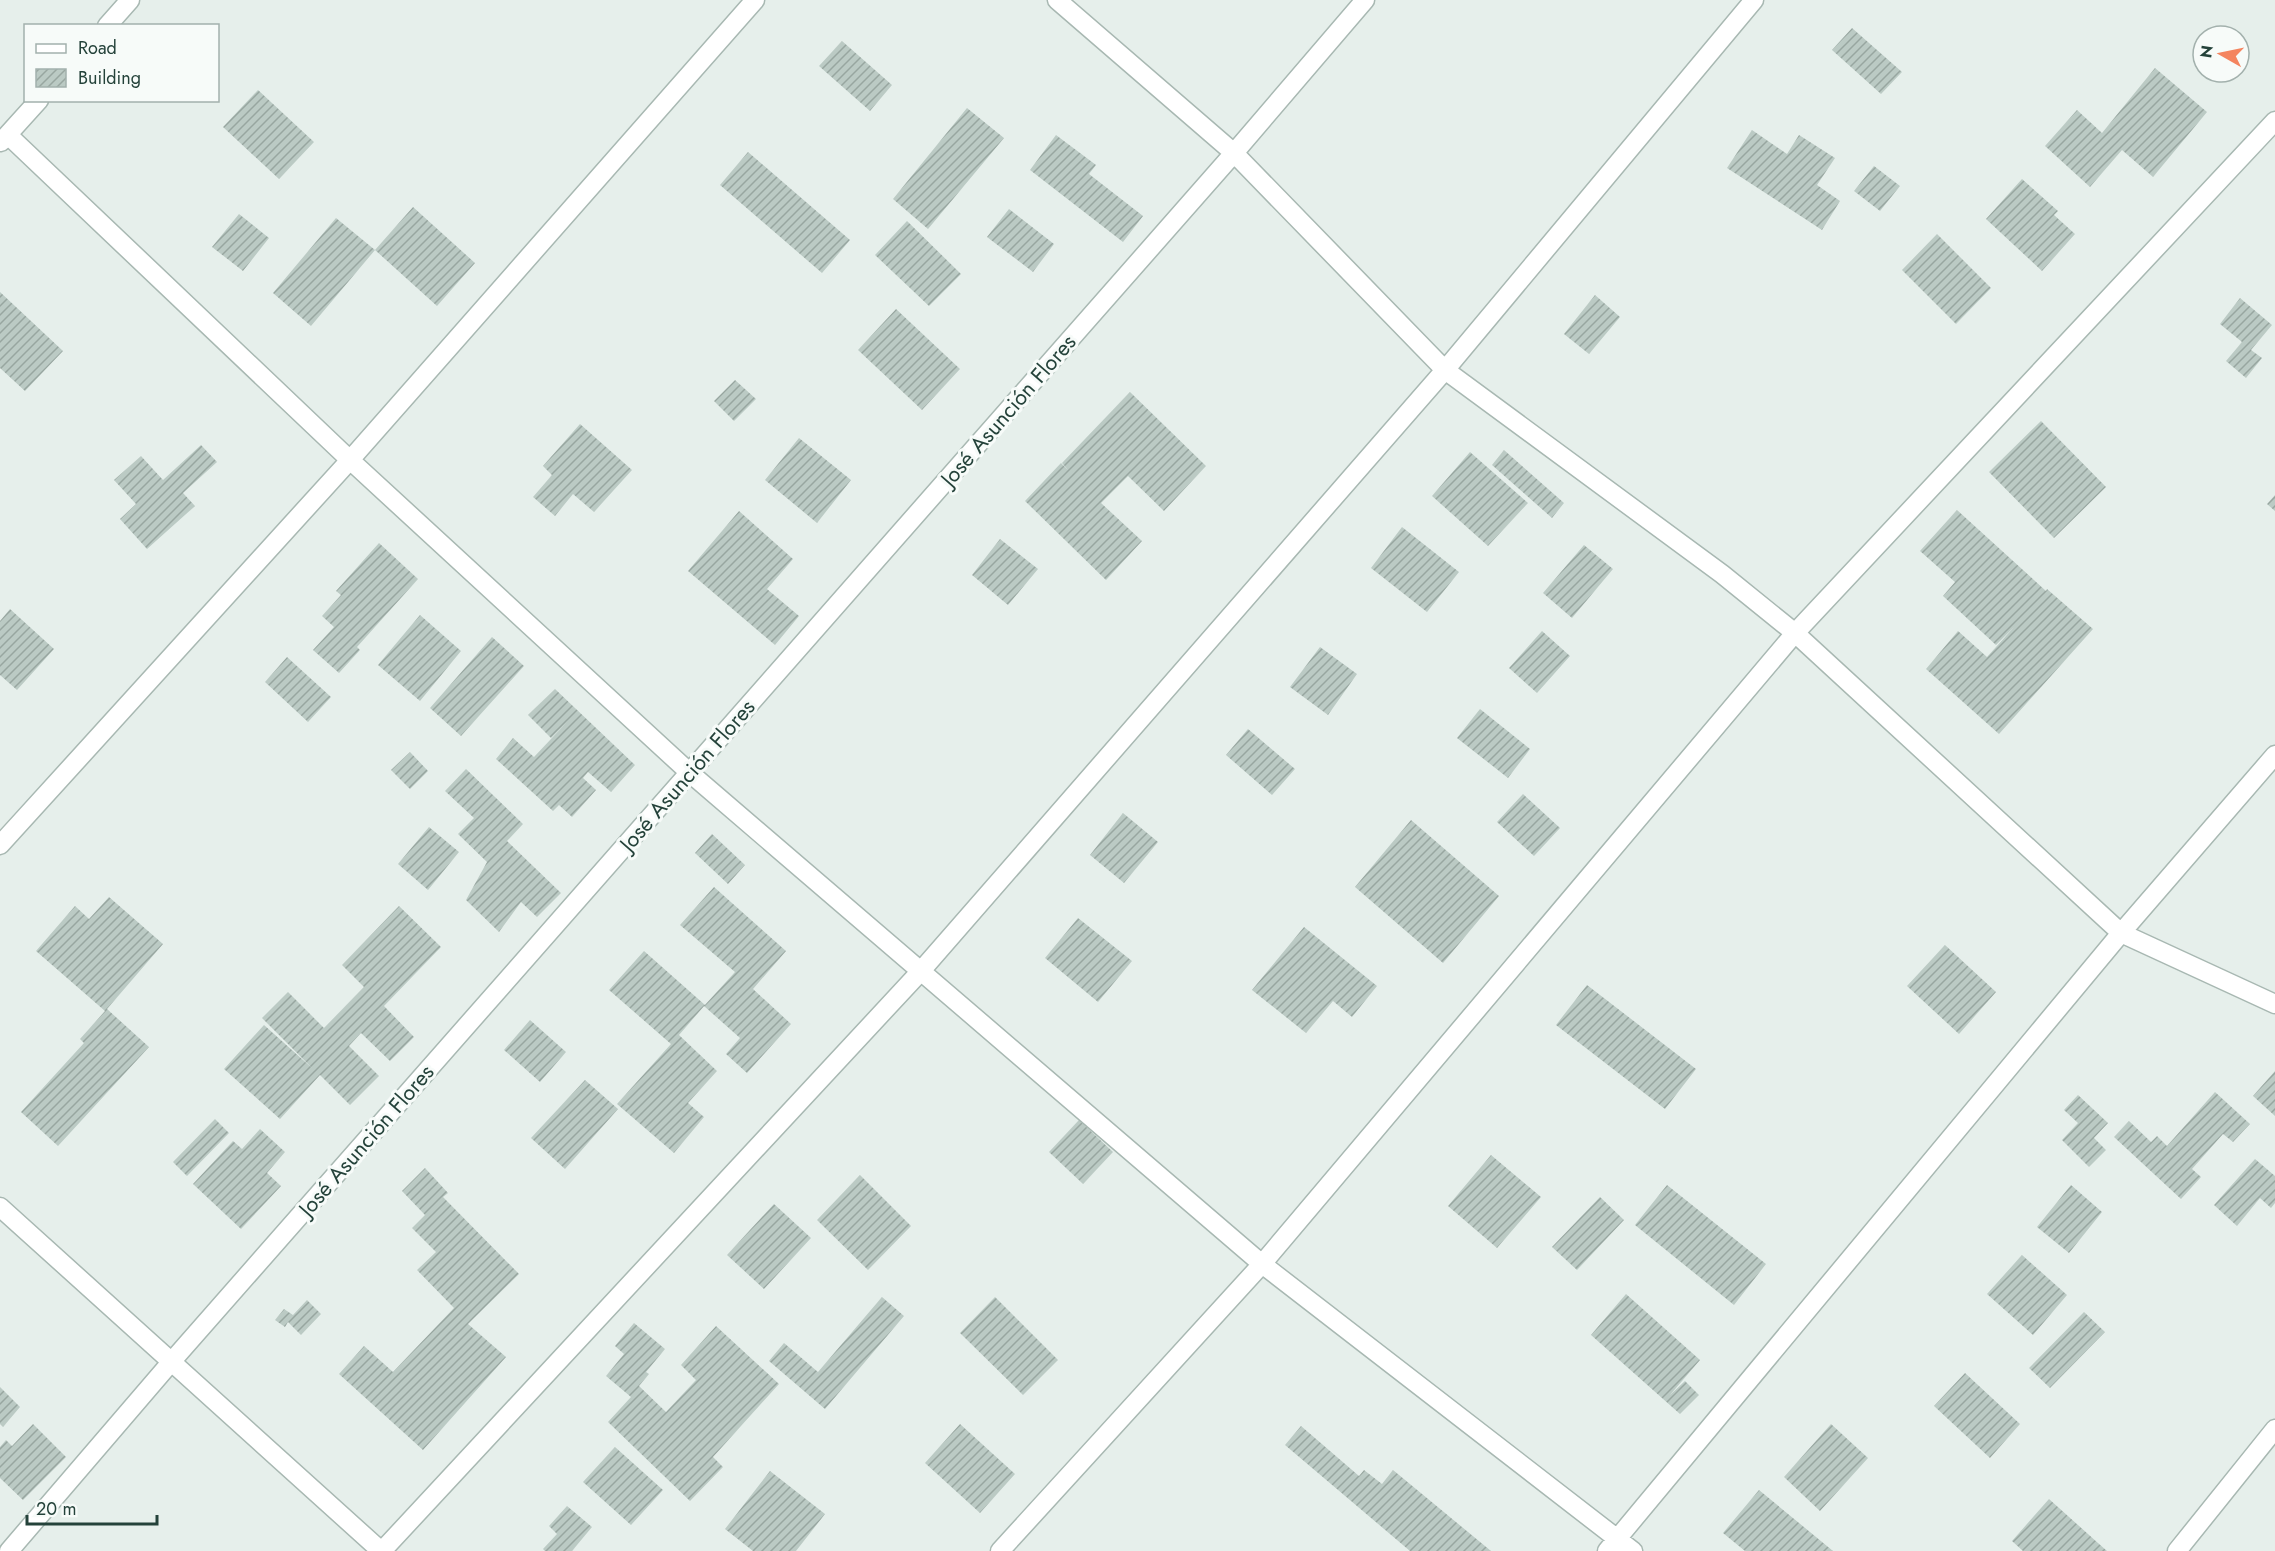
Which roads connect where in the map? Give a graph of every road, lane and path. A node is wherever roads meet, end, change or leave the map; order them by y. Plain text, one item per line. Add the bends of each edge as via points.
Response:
1 (130, 0) edge
2 (755, 0) edge
3 (1057, 0) edge
4 (1365, 0) edge
5 (1754, 0) edge
6 (109, 24) edge
7 (37, 102) edge
8 (2275, 121) edge
9 (4, 139) edge
10 (1234, 153) junction
11 (1445, 370) junction
12 (350, 460) junction
13 (1795, 633) junction
14 (2275, 755) edge
15 (690, 773) junction
16 (0, 845) edge
17 (2121, 933) junction
18 (920, 972) junction
19 (2275, 1004) edge
20 (0, 1207) edge
21 (1262, 1264) junction
22 (172, 1361) junction
23 (2275, 1429) edge
24 (1613, 1544) edge
25 (9, 1551) edge
26 (382, 1551) edge
27 (1000, 1551) edge
28 (1634, 1551) edge
29 (2177, 1551) edge

1 - 6 street
2 - 12 street
3 - 10 street
4 - 10 street, José Asunción Flores
5 - 11 street
7 - 9 street
8 - 13 street
9 - 12 street
10 - 11 street
10 - 15 street, José Asunción Flores
11 - 13 street via 1722,574
11 - 18 street
12 - 15 street
12 - 16 street
13 - 17 street
13 - 21 street
14 - 17 street
15 - 18 street
15 - 22 street, José Asunción Flores
17 - 19 street
17 - 24 street
18 - 21 street
18 - 26 street
20 - 22 street
21 - 24 street
21 - 27 street
22 - 25 street, José Asunción Flores
22 - 26 street
23 - 29 street
24 - 28 street

